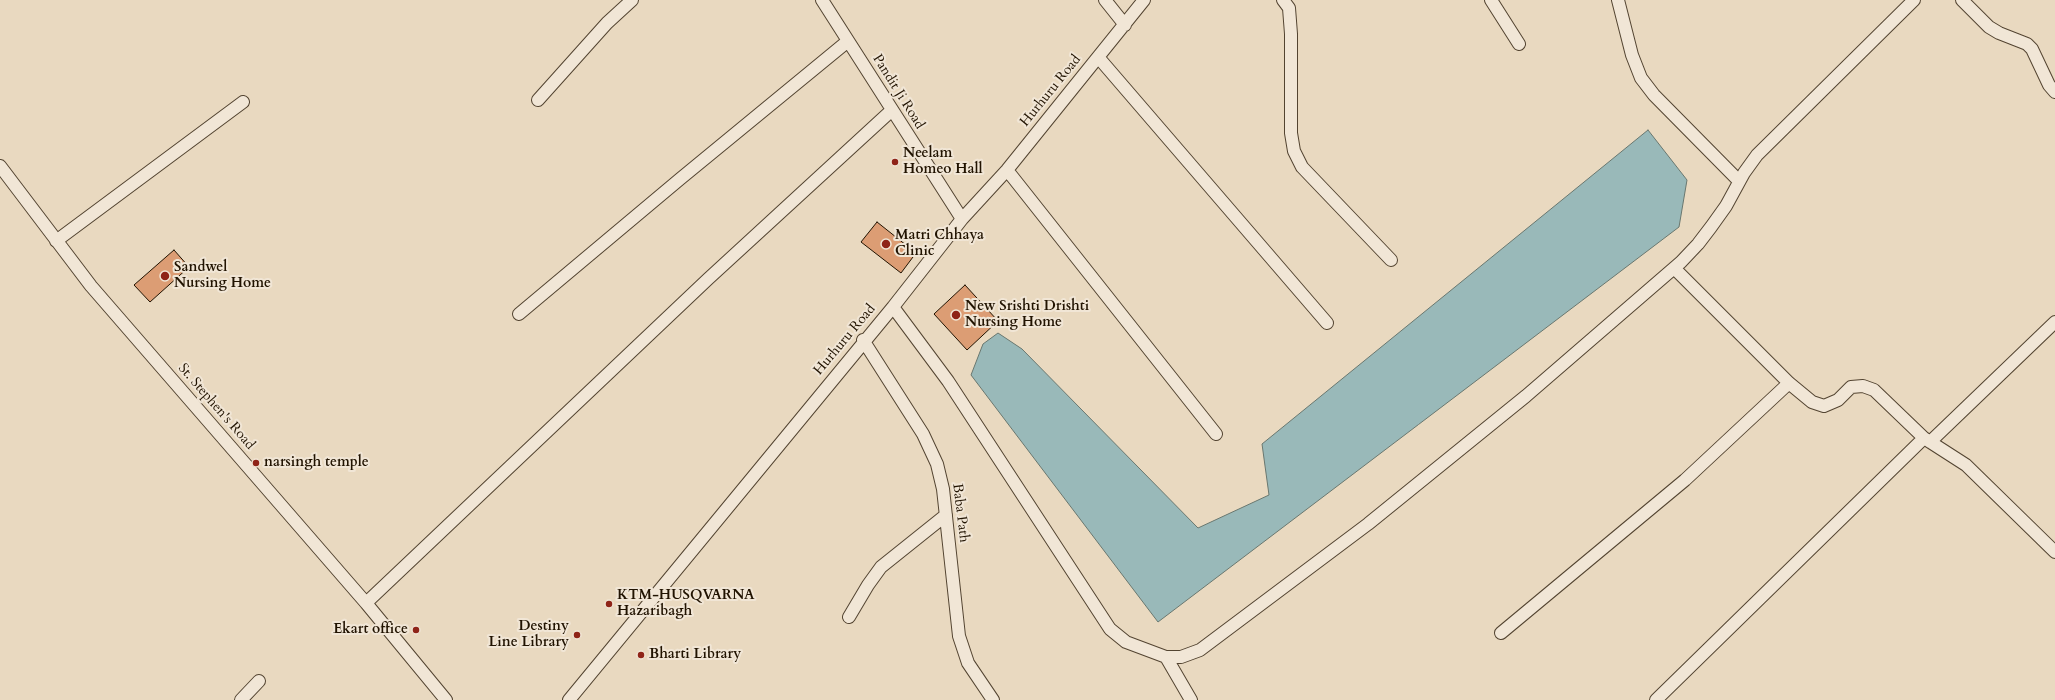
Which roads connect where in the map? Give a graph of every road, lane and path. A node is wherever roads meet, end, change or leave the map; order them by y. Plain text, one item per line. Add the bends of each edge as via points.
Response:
1 (632, 0) edge
2 (822, 0) edge
3 (1105, 0) edge
4 (1144, 0) edge
5 (1283, 0) edge
6 (1490, 0) edge
7 (1618, 0) edge
8 (1914, 0) edge
9 (1962, 0) edge
10 (1125, 25) junction
11 (848, 41) junction
12 (1519, 44) dead end
13 (1098, 57) junction
14 (2055, 92) edge
15 (538, 100) dead end
16 (244, 102) dead end
17 (892, 110) junction
18 (0, 166) edge
19 (1007, 170) junction
20 (1739, 181) junction
21 (962, 219) junction
22 (56, 242) junction
23 (1391, 260) dead end
24 (1674, 268) junction
25 (893, 306) junction
26 (519, 314) dead end
27 (2055, 322) edge
28 (1327, 323) dead end
29 (863, 340) junction
30 (1789, 383) junction
31 (1216, 434) dead end
32 (1927, 440) junction
33 (946, 515) junction
34 (2055, 552) edge
35 (366, 603) junction
36 (849, 617) dead end
37 (1501, 633) dead end
38 (1166, 656) junction
39 (259, 681) dead end
40 (241, 700) edge
41 (446, 700) edge
42 (569, 700) edge
43 (993, 700) edge
44 (1191, 700) edge
45 (1656, 700) edge

1 - 15 street via 607,23
2 - 11 street, Pandit Ji Road
3 - 10 street
4 - 10 street, Hurhuru Road
5 - 23 street via 1289,8 1291,34 1291,133 1294,152 1302,167
6 - 12 street
7 - 20 street via 1632,55 1641,78 1654,95
8 - 20 street via 1757,156
9 - 14 street via 1989,27 2027,44
10 - 13 street, Hurhuru Road
11 - 17 street, Pandit Ji Road
11 - 26 street
13 - 19 street, Hurhuru Road
13 - 28 street
16 - 22 street
17 - 21 street, Pandit Ji Road
17 - 35 street via 708,278
18 - 22 street, St. Stephen's Road
19 - 21 street, Hurhuru Road
19 - 31 street
20 - 24 street via 1726,206 1698,244
21 - 25 street, Hurhuru Road
22 - 35 street, St. Stephen's Road via 91,286
24 - 30 street
24 - 38 street via 1526,396 1368,524 1200,650 1181,657
25 - 29 street, Hurhuru Road
25 - 38 street via 948,381 1110,629 1126,642
27 - 32 street
29 - 33 street, Baba Path via 926,440 937,464
29 - 42 street, Hurhuru Road
30 - 32 street via 1812,402 1824,406 1838,400 1851,387 1863,386 1874,390
30 - 37 street via 1685,480
32 - 34 street via 1966,465
32 - 45 street
33 - 36 street via 881,567
33 - 43 street, Baba Path via 959,636 968,663
35 - 41 street, St. Stephen's Road
38 - 44 street
39 - 40 street

